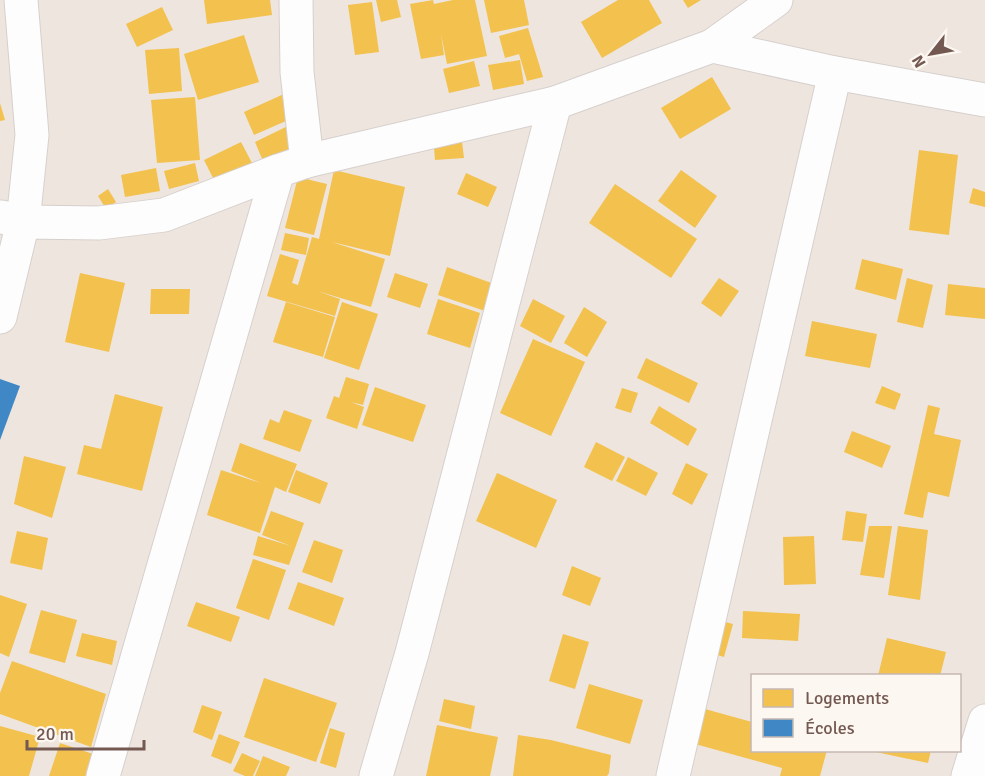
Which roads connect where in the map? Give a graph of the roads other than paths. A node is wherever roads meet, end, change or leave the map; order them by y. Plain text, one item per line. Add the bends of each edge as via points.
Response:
1 (21, 0) edge
2 (296, 0) edge
3 (776, 0) edge
4 (712, 46) junction
5 (835, 73) junction
6 (985, 100) edge
7 (555, 104) junction
8 (292, 166) junction
9 (11, 219) edge
10 (0, 317) edge
11 (985, 721) edge
12 (103, 776) edge
13 (376, 776) edge
14 (673, 776) edge
15 (968, 776) edge

1 - 9 street via 32,135
2 - 8 street
3 - 4 street
4 - 5 street
4 - 7 street
5 - 6 street
5 - 14 street
7 - 8 street
7 - 13 street via 412,653
8 - 9 street via 164,215 99,224
8 - 12 street
9 - 10 street
11 - 15 street

